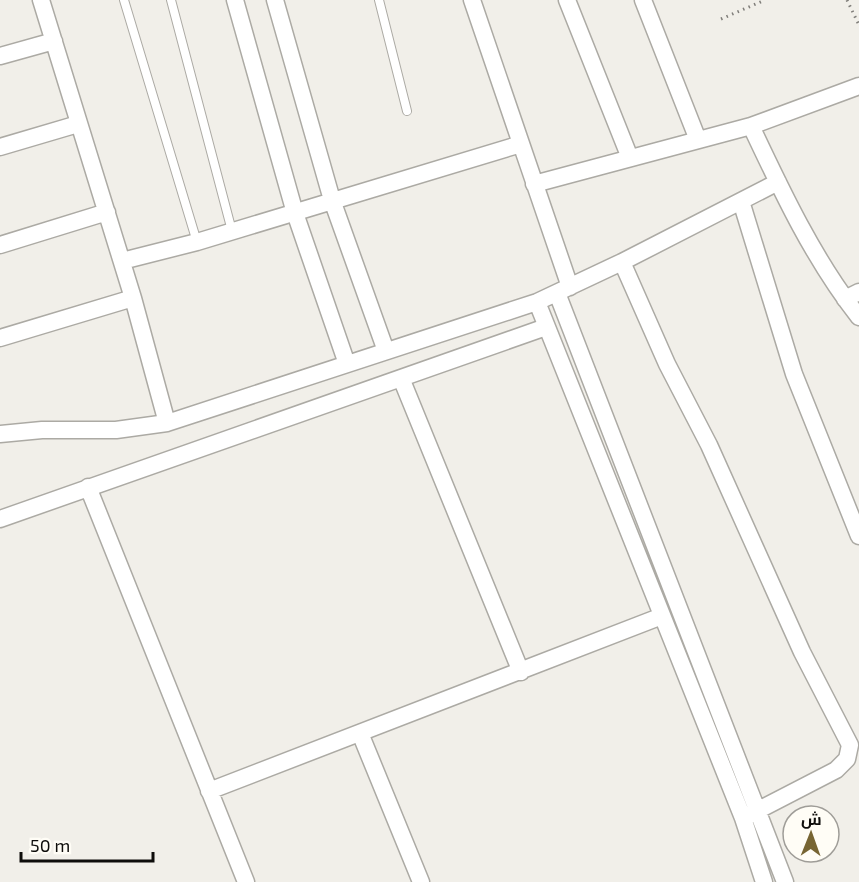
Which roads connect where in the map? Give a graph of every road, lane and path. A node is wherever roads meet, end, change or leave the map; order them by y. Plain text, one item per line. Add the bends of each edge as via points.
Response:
1 (41, 0) edge
2 (124, 0) edge
3 (171, 0) edge
4 (235, 0) edge
5 (275, 0) edge
6 (379, 0) edge
7 (472, 0) edge
8 (567, 0) edge
9 (644, 0) edge
10 (765, 0) edge
11 (847, 0) edge
12 (720, 19) dead end
13 (859, 25) edge
14 (54, 41) junction
15 (0, 56) edge
16 (859, 86) edge
17 (407, 111) dead end
18 (78, 124) junction
19 (751, 126) junction
20 (698, 140) junction
21 (521, 144) junction
22 (0, 147) edge
23 (630, 158) junction
24 (778, 182) junction
25 (534, 184) junction
26 (332, 201) junction
27 (741, 201) junction
28 (107, 212) junction
29 (295, 213) junction
30 (232, 231) junction
31 (197, 243) junction
32 (0, 244) edge
33 (122, 261) junction
34 (622, 262) junction
35 (563, 290) junction
36 (852, 296) edge
37 (134, 298) junction
38 (537, 302) junction
39 (859, 317) edge
40 (546, 327) junction
41 (0, 338) edge
42 (386, 351) junction
43 (347, 364) junction
44 (401, 378) junction
45 (167, 423) junction
46 (0, 434) edge
47 (88, 487) junction
48 (0, 519) edge
49 (859, 536) edge
50 (662, 616) junction
51 (521, 672) junction
52 (360, 733) junction
53 (209, 791) junction
54 (759, 810) junction
55 (743, 818) junction
56 (246, 882) edge
57 (421, 882) edge
58 (764, 882) edge
59 (785, 882) edge

1 - 14 street
2 - 31 lane
3 - 30 lane
4 - 29 street
5 - 26 street
6 - 17 lane
7 - 21 street
8 - 23 street
9 - 20 street
10 - 12 path
11 - 13 path
14 - 15 street
14 - 18 street
16 - 19 street
18 - 22 street
18 - 28 street
19 - 20 street
19 - 24 street
20 - 23 street
21 - 25 street
21 - 26 street
23 - 25 street
24 - 27 street
24 - 36 street via 821,263
25 - 35 street
26 - 29 street
26 - 42 street
27 - 34 street
27 - 49 street via 794,374
28 - 32 street
28 - 33 street
29 - 30 street
29 - 43 street
30 - 31 street
31 - 33 street
33 - 37 street
34 - 35 street
34 - 54 street via 802,652 850,745 843,765
35 - 38 street
35 - 54 street
36 - 39 street
37 - 41 street
37 - 45 street
38 - 40 street
38 - 42 street
40 - 44 street
40 - 50 street
42 - 43 street
43 - 45 street
44 - 47 street
44 - 51 street
45 - 46 street via 116,430
47 - 48 street
47 - 53 street
50 - 51 street
50 - 55 street
51 - 52 street
52 - 53 street
52 - 57 street
53 - 56 street
54 - 55 street
54 - 59 street
55 - 58 street

